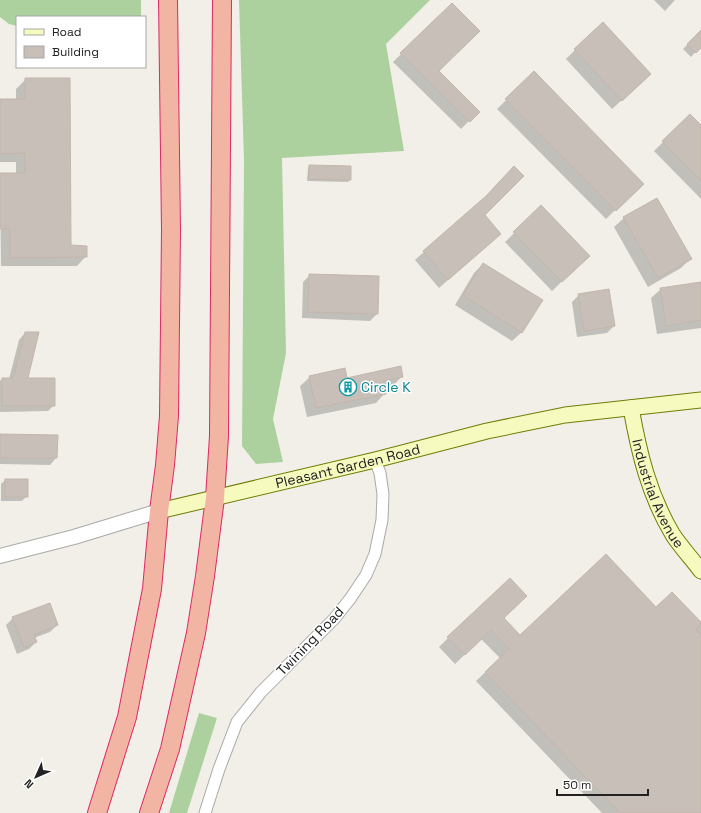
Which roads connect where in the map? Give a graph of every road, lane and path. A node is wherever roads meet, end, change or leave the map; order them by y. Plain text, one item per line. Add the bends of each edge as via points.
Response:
1 (168, 0) edge
2 (222, 0) edge
3 (701, 400) edge
4 (631, 408) junction
5 (375, 460) junction
6 (215, 498) junction
7 (159, 511) junction
8 (0, 556) edge
9 (701, 571) edge
10 (97, 813) edge
11 (149, 813) edge
12 (205, 813) edge

1 - 7 highway via 171,230 169,416
2 - 6 highway via 219,436
3 - 4 main road, Pleasant Garden Road
4 - 5 main road, Pleasant Garden Road via 565,415 494,429
4 - 9 main road, Industrial Avenue via 639,450 653,494 674,535
5 - 6 main road, Pleasant Garden Road
5 - 12 street, Twining Road via 383,494 382,520 375,554 366,575 334,619 261,692 237,722
6 - 7 main road, Pleasant Garden Road
6 - 11 highway via 196,633 170,749
7 - 8 street, Pleasant Garden Road
7 - 10 highway via 152,589 127,717

